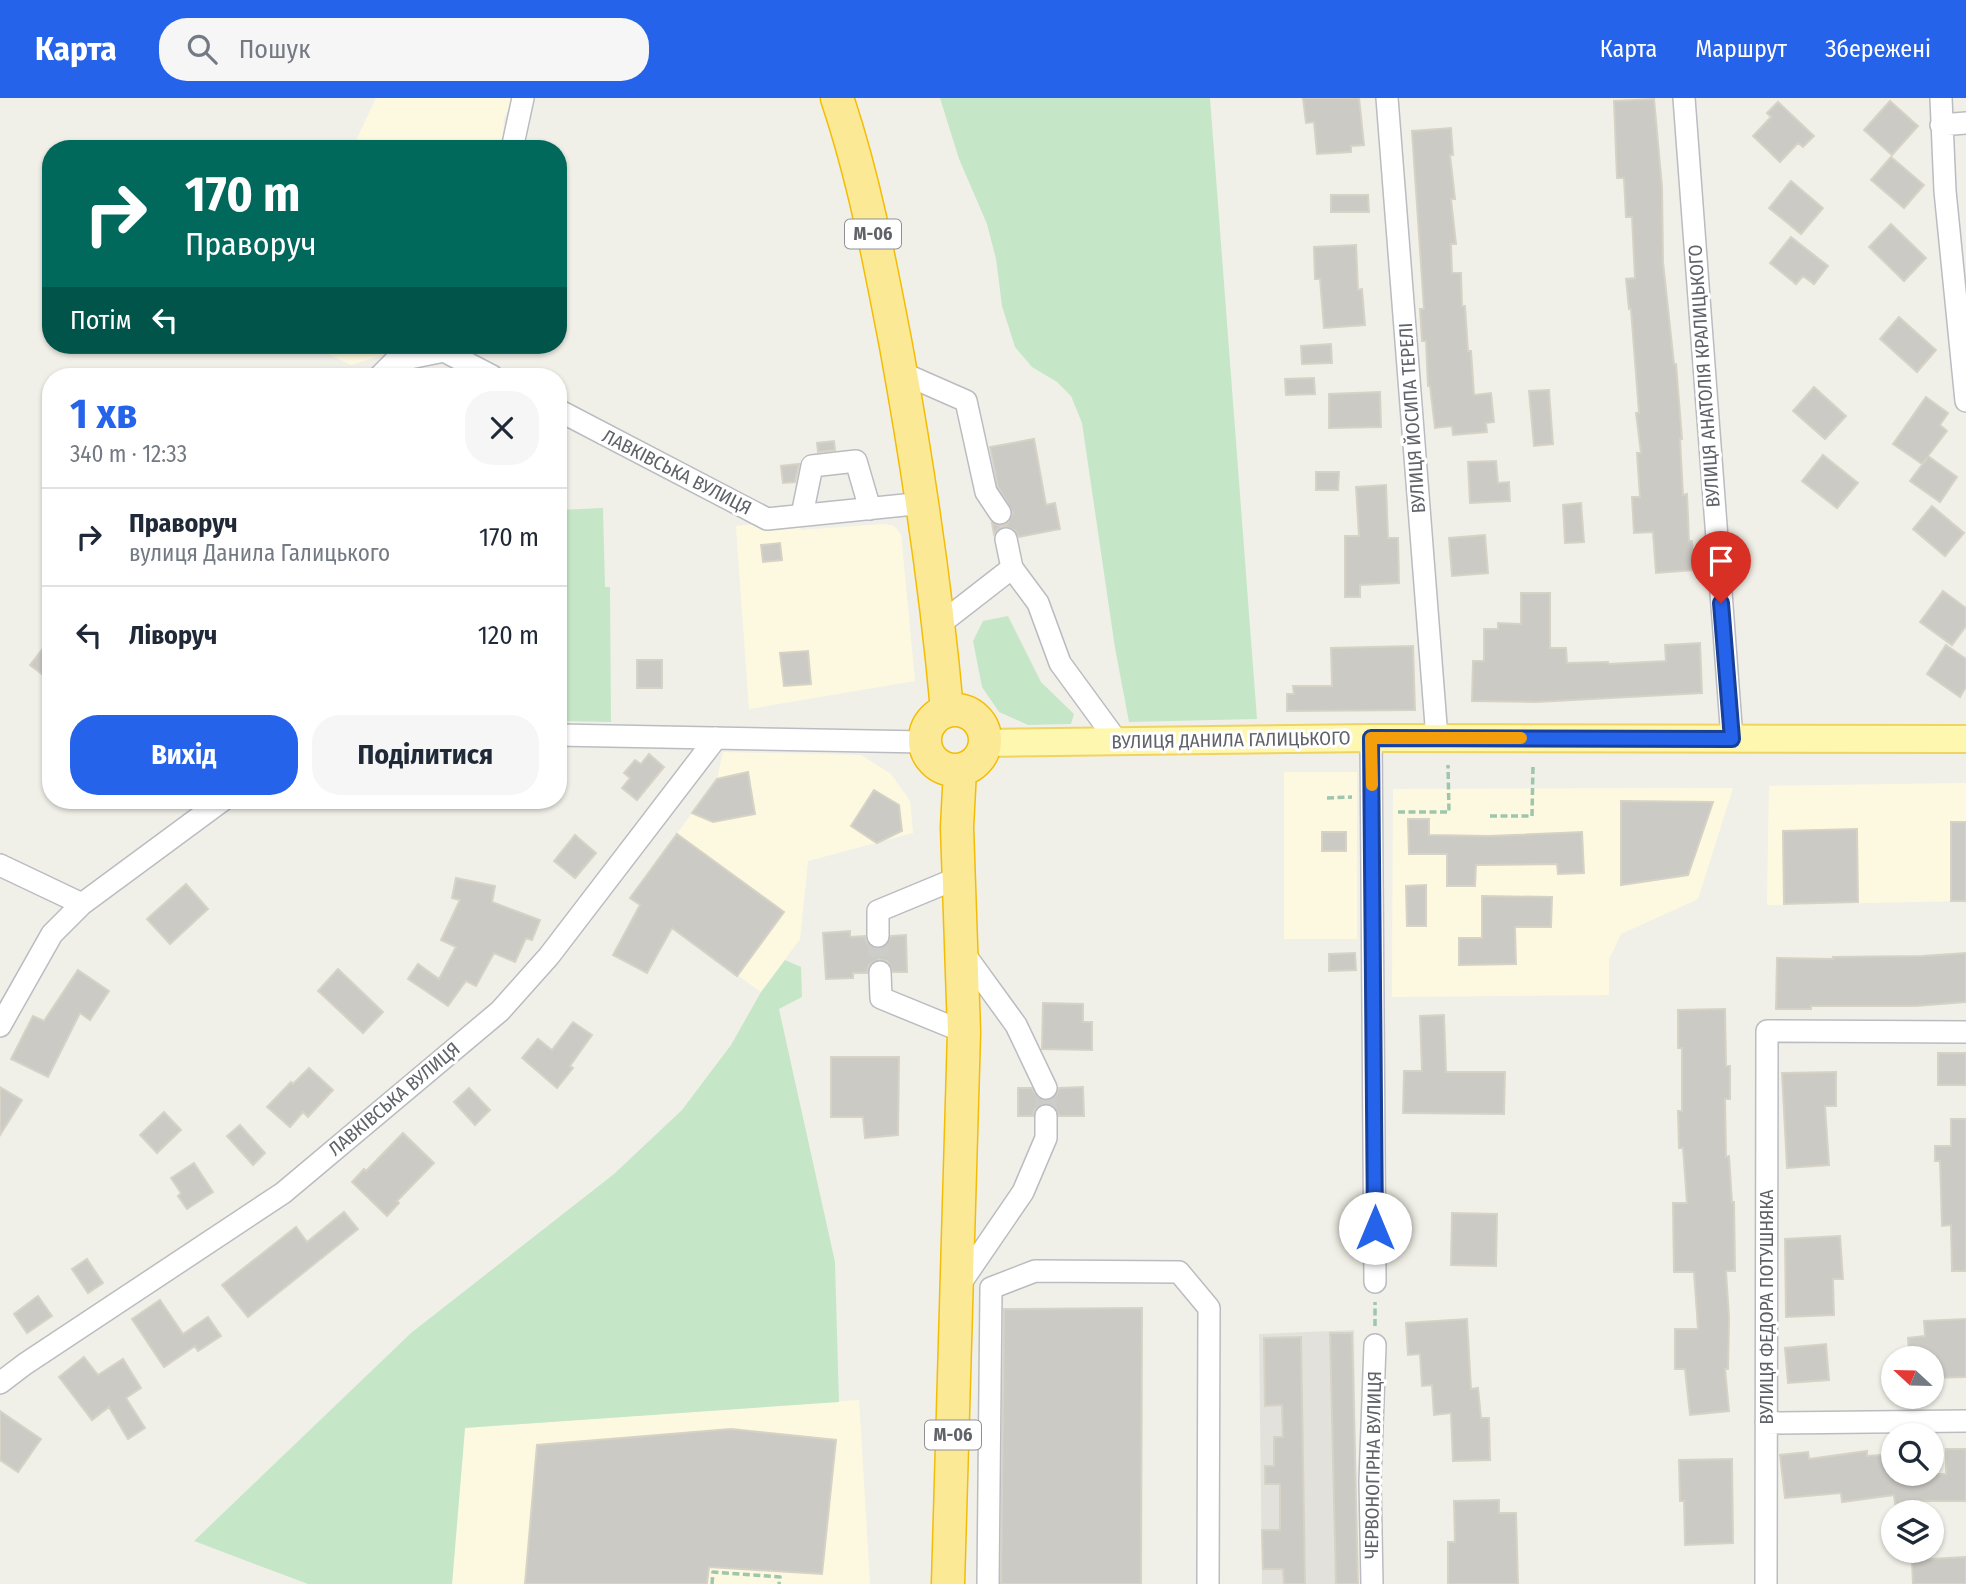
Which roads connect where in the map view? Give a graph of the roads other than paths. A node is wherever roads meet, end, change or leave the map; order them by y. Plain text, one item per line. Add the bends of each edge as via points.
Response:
1 (523, 98) edge
2 (837, 98) edge
3 (1387, 98) edge
4 (1684, 98) edge
5 (1941, 98) edge
6 (1966, 123) edge
7 (1941, 125) junction
8 (514, 140) edge
9 (422, 354) edge
10 (455, 354) edge
11 (388, 368) edge
12 (479, 368) edge
13 (901, 372) junction
14 (1966, 398) edge
15 (567, 416) edge
16 (924, 503) junction
17 (870, 509) junction
18 (1000, 513) dead end
19 (802, 515) junction
20 (1006, 539) dead end
21 (1012, 568) junction
22 (940, 624) junction
23 (947, 710) junction
24 (567, 736) edge
25 (716, 738) junction
26 (1371, 738) junction
27 (1437, 738) junction
28 (1732, 739) junction
29 (1966, 739) edge
30 (1117, 741) junction
31 (924, 742) junction
32 (985, 743) junction
33 (960, 770) junction
34 (211, 809) edge
35 (0, 865) edge
36 (960, 877) junction
37 (82, 904) junction
38 (878, 936) tunnel mouth
39 (963, 951) junction
40 (880, 972) tunnel mouth
41 (0, 1026) edge
42 (964, 1032) junction
43 (1966, 1032) edge
44 (1046, 1088) tunnel mouth
45 (1046, 1116) tunnel mouth
46 (1375, 1282) road end
47 (991, 1288) junction
48 (957, 1297) junction
49 (1375, 1345) road end
50 (0, 1383) edge
51 (1966, 1421) edge
52 (1766, 1423) junction
53 (948, 1584) edge
54 (988, 1584) edge
55 (1208, 1584) edge
56 (1372, 1584) edge
57 (1766, 1584) edge

1 - 8 street
2 - 13 highway, М-06 via 880,261
3 - 27 street, ВУЛИЦЯ ЙОСИПА ТЕРЕЛІ
4 - 28 street, ВУЛИЦЯ АНАТОЛІЯ КРАЛИЦЬКОГО
5 - 7 street
6 - 7 street
7 - 14 street
9 - 11 street via 395,361
10 - 12 street
13 - 16 highway, М-06
13 - 18 street via 966,401 986,492
15 - 19 street, ЛАВКІВСЬКА ВУЛИЦЯ via 767,519
16 - 17 street, ЛАВКІВСЬКА ВУЛИЦЯ
16 - 22 highway, М-06
17 - 19 street, ЛАВКІВСЬКА ВУЛИЦЯ
17 - 19 street via 856,461 812,466
20 - 21 street
21 - 22 street
21 - 30 street via 1038,603 1060,663
22 - 23 highway, М-06
23 - 31 highway via 926,728
23 - 32 highway via 971,713 979,721
24 - 25 street
25 - 31 street
25 - 50 street, ЛАВКІВСЬКА ВУЛИЦЯ via 549,956 500,1011 283,1193
26 - 27 main road, ВУЛИЦЯ ДАНИЛА ГАЛИЦЬКОГО
26 - 30 main road, ВУЛИЦЯ ДАНИЛА ГАЛИЦЬКОГО
26 - 46 street
27 - 28 main road, ВУЛИЦЯ ДАНИЛА ГАЛИЦЬКОГО
28 - 29 main road, ВУЛИЦЯ ДАНИЛА ГАЛИЦЬКОГО
30 - 32 main road, ВУЛИЦЯ ДАНИЛА ГАЛИЦЬКОГО
31 - 33 highway via 936,764
32 - 33 highway via 981,756
33 - 36 highway, М-06
34 - 37 street
35 - 37 street
36 - 38 street via 878,911
36 - 39 highway, М-06
37 - 41 street via 52,934
39 - 42 highway, М-06
39 - 44 street via 1016,1025
40 - 42 street via 881,998
42 - 48 highway, М-06
43 - 52 street, ВУЛИЦЯ ФЕДОРА ПОТУШНЯКА via 1767,1031
45 - 48 street via 1046,1138 1023,1192
47 - 48 street via 970,1311
47 - 54 street
47 - 55 street via 1035,1271 1180,1272 1209,1308
48 - 53 highway, М-06
49 - 56 street, ЧЕРВОНОГІРНА ВУЛИЦЯ
51 - 52 street
52 - 57 street, ВУЛИЦЯ ФЕДОРА ПОТУШНЯКА

